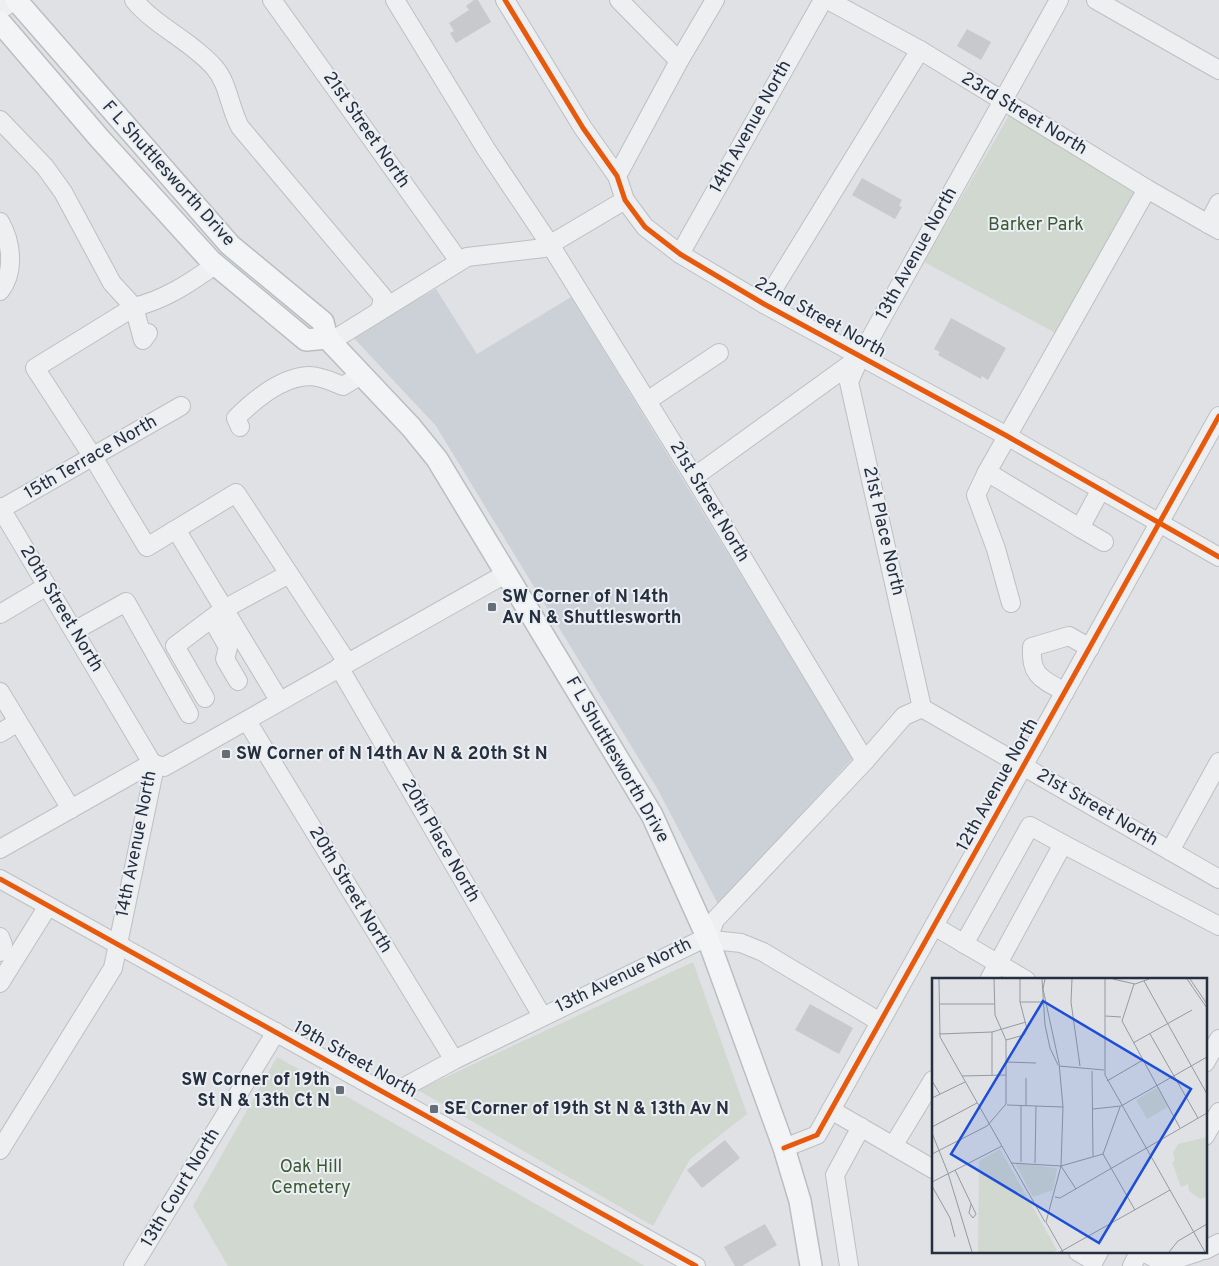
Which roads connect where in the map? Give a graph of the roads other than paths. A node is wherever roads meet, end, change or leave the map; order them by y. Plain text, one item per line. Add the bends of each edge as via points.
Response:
1 (15, 0) edge
2 (134, 0) edge
3 (272, 0) edge
4 (395, 0) edge
5 (505, 0) edge
6 (619, 0) edge
7 (715, 0) edge
8 (823, 0) edge
9 (828, 0) edge
10 (1059, 0) edge
11 (1096, 0) edge
12 (0, 10) edge
13 (0, 22) edge
14 (920, 50) junction
15 (679, 61) junction
16 (1219, 70) edge
17 (1003, 100) junction
18 (0, 120) edge
19 (617, 176) junction
20 (1147, 189) junction
21 (625, 200) junction
22 (1219, 204) edge
23 (0, 222) edge
24 (1213, 227) edge
25 (551, 246) junction
26 (680, 254) junction
27 (459, 261) junction
28 (215, 265) junction
29 (0, 291) edge
30 (764, 304) junction
31 (134, 307) junction
32 (380, 310) junction
33 (148, 333) dead end
34 (328, 340) junction
35 (719, 354) dead end
36 (860, 357) junction
37 (361, 375) junction
38 (647, 401) junction
39 (181, 406) dead end
40 (1219, 416) edge
41 (240, 427) dead end
42 (1006, 436) junction
43 (93, 457) junction
44 (987, 472) junction
45 (694, 477) junction
46 (1101, 489) junction
47 (1, 508) edge
48 (1160, 523) junction
49 (1080, 528) junction
50 (173, 531) junction
51 (1104, 542) dead end
52 (1219, 557) edge
53 (507, 573) junction
54 (289, 574) junction
55 (47, 586) junction
56 (1010, 603) dead end
57 (0, 614) edge
58 (218, 614) junction
59 (74, 631) junction
60 (1090, 648) junction
61 (343, 664) junction
62 (238, 681) dead end
63 (0, 692) edge
64 (1065, 692) junction
65 (205, 698) dead end
66 (279, 700) junction
67 (922, 708) junction
68 (189, 714) dead end
69 (247, 721) junction
70 (18, 722) junction
71 (0, 733) edge
72 (865, 760) junction
73 (1219, 762) edge
74 (152, 763) junction
75 (1024, 766) junction
76 (71, 809) junction
77 (1063, 844) junction
78 (0, 849) edge
79 (1170, 851) junction
80 (0, 879) edge
81 (1219, 879) edge
82 (48, 906) junction
83 (934, 926) junction
84 (1219, 926) edge
85 (0, 937) edge
86 (708, 939) junction
87 (118, 944) junction
88 (964, 944) junction
89 (0, 952) edge
90 (998, 964) junction
91 (990, 978) edge
92 (1022, 978) edge
93 (0, 983) edge
94 (542, 1016) junction
95 (880, 1022) junction
96 (276, 1032) junction
97 (1219, 1039) edge
98 (454, 1060) junction
99 (1206, 1061) edge
100 (932, 1082) edge
101 (396, 1099) junction
102 (831, 1110) junction
103 (1219, 1112) edge
104 (861, 1128) junction
105 (1211, 1133) edge
106 (893, 1146) junction
107 (784, 1148) junction
108 (0, 1150) edge
109 (932, 1168) edge
110 (1219, 1243) edge
111 (1206, 1250) edge
112 (1082, 1254) edge
113 (1139, 1254) edge
114 (1147, 1254) edge
115 (1192, 1254) edge
116 (1094, 1260) edge
117 (133, 1266) edge
118 (696, 1266) edge
119 (811, 1266) edge
120 (848, 1266) edge
121 (1132, 1266) edge

1 - 12 street
1 - 34 main road, F L Shuttlesworth Drive via 230,245 323,322
2 - 32 street via 215,68 224,82 232,114 240,127 365,272 384,297
3 - 27 street, 21st Street North
4 - 25 street, 21st Street North via 486,149
5 - 19 street, 22nd Street North via 583,128
6 - 15 street
7 - 15 street
8 - 26 street, 14th Avenue North
9 - 14 street, 23rd Street North
10 - 17 street, 13th Avenue North
11 - 16 street
13 - 28 main road, F L Shuttlesworth Drive via 100,139
14 - 17 street, 23rd Street North
14 - 30 street
15 - 19 street
17 - 20 street, 23rd Street North
17 - 36 street, 13th Avenue North
18 - 31 street via 45,167 112,283
19 - 21 street, 22nd Street North
20 - 24 street, 23rd Street North
20 - 42 street
21 - 25 street
21 - 26 street, 22nd Street North via 645,227
22 - 24 street
23 - 29 street via 9,248 10,268 8,281
25 - 27 street via 535,251 482,254
25 - 38 street, 21st Street North
26 - 30 street, 22nd Street North
27 - 32 street
28 - 31 street via 168,295
28 - 34 main road, F L Shuttlesworth Drive via 306,340
30 - 36 street, 22nd Street North
31 - 33 street via 143,340
31 - 43 street via 34,368
32 - 34 street
34 - 37 main road, F L Shuttlesworth Drive
35 - 38 street
36 - 42 street, 22nd Street North
36 - 45 street, 13th Avenue North
36 - 67 street, 21st Place North via 849,382
37 - 41 street via 343,386 311,376 293,378 252,402 236,418
37 - 53 main road, F L Shuttlesworth Drive via 437,459
38 - 45 street, 21st Street North
39 - 43 street, 15th Terrace North
40 - 48 street, 12th Avenue North
42 - 44 street
42 - 46 street, 22nd Street North
43 - 47 street, 15th Terrace North
43 - 50 street via 147,547
44 - 49 street
44 - 56 street via 976,495 996,549
45 - 72 street, 21st Street North
46 - 48 street, 22nd Street North
46 - 49 street
47 - 55 street, 20th Street North
48 - 52 street, 22nd Street North
48 - 60 street, 12th Avenue North
49 - 51 street
50 - 54 street, 20th Place North via 236,494
50 - 58 street via 180,536
53 - 61 street, 14th Avenue North
53 - 86 main road, F L Shuttlesworth Drive via 652,814
54 - 58 street
54 - 61 street, 20th Place North
55 - 57 street
55 - 59 street, 20th Street North
58 - 62 street via 228,647 225,659
58 - 65 street via 175,646
58 - 66 street
59 - 68 street via 126,602
59 - 74 street, 20th Street North
60 - 64 street, 12th Avenue North
60 - 64 street via 1069,636 1032,647 1031,662 1036,674
61 - 66 street, 14th Avenue North
61 - 94 street, 20th Place North
63 - 70 street
64 - 75 street, 12th Avenue North
66 - 69 street, 14th Avenue North
67 - 72 street, 13th Avenue North via 904,716
67 - 75 street, 21st Street North
69 - 74 street, 14th Avenue North via 164,767
69 - 98 street, 20th Street North
70 - 71 street
70 - 76 street
72 - 86 street, 13th Avenue North via 715,920
73 - 79 street
74 - 76 street
74 - 87 street, 14th Avenue North via 154,771
75 - 79 street, 21st Street North
75 - 83 street, 12th Avenue North
76 - 78 street
77 - 84 street
77 - 88 street via 1030,826
77 - 90 street
79 - 81 street, 21st Street North
80 - 82 street, 19th Street North
82 - 87 street, 19th Street North
82 - 93 street
83 - 88 street
83 - 95 street, 12th Avenue North
85 - 89 street via 3,945
86 - 94 street, 13th Avenue North
86 - 95 street via 741,942 763,952
86 - 107 main road, F L Shuttlesworth Drive
87 - 96 street, 19th Street North
87 - 108 street, 14th Avenue North via 113,968
88 - 90 street
90 - 91 street
90 - 92 street
94 - 98 street, 13th Avenue North
95 - 102 street, 12th Avenue North
96 - 101 street, 19th Street North
96 - 117 street, 13th Court North
97 - 99 street
98 - 101 street, 13th Avenue North via 408,1085
100 - 106 street
101 - 118 street, 19th Street North
102 - 104 street
102 - 107 street, 12th Avenue North via 817,1136
103 - 105 street
104 - 106 street
104 - 120 street via 835,1174
106 - 109 street
107 - 119 main road, F L Shuttlesworth Drive via 800,1201
110 - 111 street
112 - 116 street
113 - 121 street
114 - 115 street via 1164,1263

